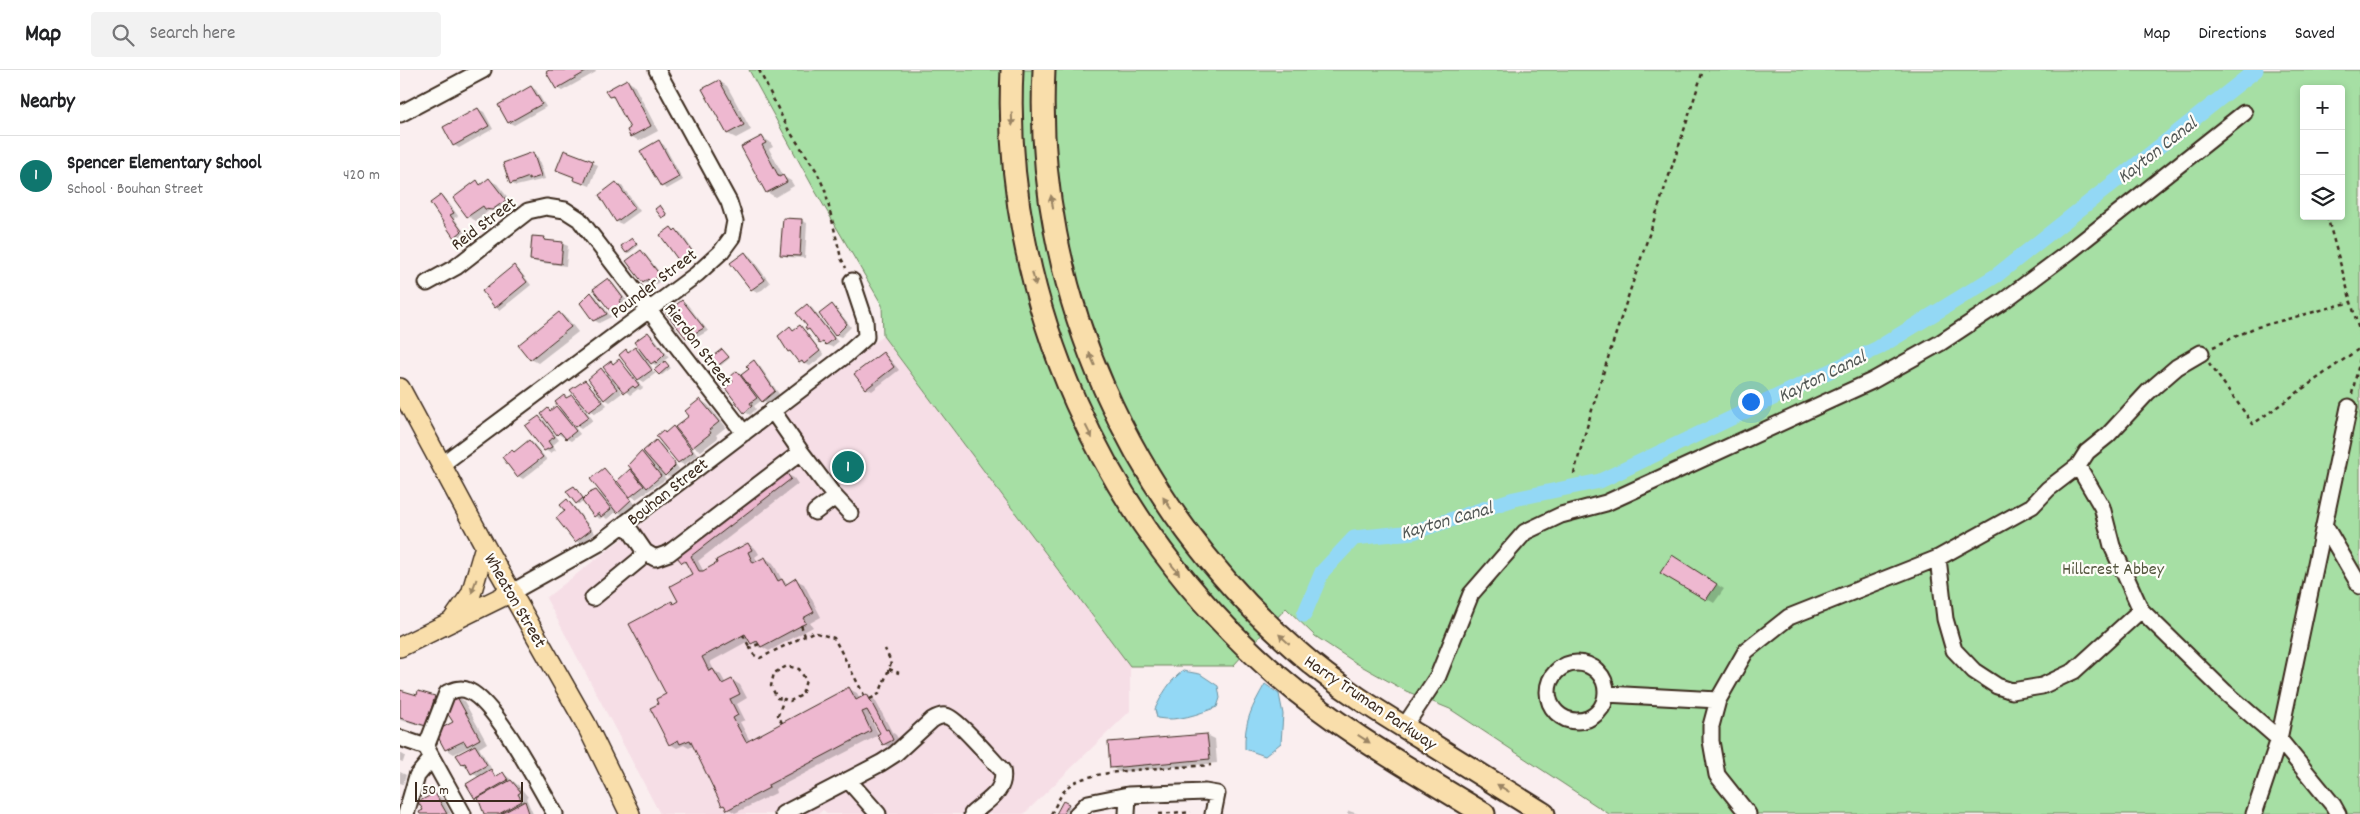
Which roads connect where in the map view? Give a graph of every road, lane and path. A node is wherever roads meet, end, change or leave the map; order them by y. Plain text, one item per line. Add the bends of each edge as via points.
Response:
1 (483, 70) edge
2 (657, 70) edge
3 (760, 70) edge
4 (1012, 70) edge
5 (1044, 70) edge
6 (1703, 70) edge
7 (2244, 113) dead end
8 (400, 114) edge
9 (565, 210) joint
10 (2328, 220) edge
11 (852, 281) joint
12 (427, 283) dead end
13 (2351, 302) junction
14 (649, 310) junction
15 (2360, 334) edge
16 (2360, 348) edge
17 (2201, 353) junction
18 (2360, 360) edge
19 (400, 388) edge
20 (2349, 407) joint
21 (772, 410) junction
22 (744, 433) junction
23 (801, 452) junction
24 (441, 465) junction
25 (2078, 466) junction
26 (1574, 474) dead end
27 (835, 497) junction
28 (815, 512) dead end
29 (850, 512) dead end
30 (625, 524) junction
31 (2325, 526) junction
32 (485, 546) junction
33 (645, 552) junction
34 (1938, 558) junction
35 (2360, 586) edge
36 (512, 592) junction
37 (593, 598) dead end
38 (2140, 610) junction
39 (452, 622) junction
40 (801, 625) dead end
41 (743, 635) dead end
42 (805, 636) junction
43 (759, 644) dead end
44 (400, 647) edge
45 (750, 648) junction
46 (885, 649) dead end
47 (889, 669) junction
48 (899, 673) dead end
49 (1606, 694) dead end
50 (864, 696) dead end
51 (784, 698) junction
52 (870, 699) dead end
53 (1718, 700) junction
54 (782, 723) dead end
55 (1404, 727) junction
56 (400, 738) edge
57 (2278, 739) junction
58 (429, 753) junction
59 (1211, 765) dead end
60 (848, 780) junction
61 (1128, 795) junction
62 (1191, 812) dead end
63 (1183, 813) edge
64 (406, 814) edge
65 (463, 814) edge
66 (555, 814) edge
67 (630, 814) edge
68 (783, 814) edge
69 (878, 814) edge
70 (972, 814) edge
71 (1051, 814) edge
72 (1077, 814) edge
73 (1127, 814) edge
74 (1159, 814) edge
75 (1213, 814) edge
76 (1484, 814) edge
77 (1544, 814) edge
78 (1748, 814) edge
79 (2254, 814) edge
80 (2338, 814) edge

1 - 8 street
2 - 14 street, Pounder Street via 729,202 735,222 732,237 721,252 681,288
3 - 11 path via 788,129 816,170 825,190 841,258
4 -> 76 highway, Harry Truman Parkway via 1013,150 1028,258 1041,311 1081,414 1132,509 1199,598 1272,671 1324,712
55 -> 5 highway, Harry Truman Parkway via 1335,681 1259,616 1196,544 1133,448 1088,352 1060,252 1045,148
6 - 26 path via 1683,138 1618,323
7 - 55 street via 2069,252 1940,343 1872,381 1606,503 1561,515 1525,532 1471,594 1438,676
9 - 12 street, Reid Street via 546,208 528,211 456,267
9 - 14 street, Rierdon Street via 580,219
10 - 13 path
11 - 21 street, Bouhan Street via 865,320 866,336 846,355
13 - 15 path
13 - 17 path via 2254,328
14 - 22 street, Rierdon Street
14 - 24 street, Pounder Street
16 - 17 path via 2254,424
17 - 25 street via 2177,367 2148,392 2108,435 2087,452
18 - 20 path
19 - 24 main road, Wheaton Street
20 - 31 street
21 - 22 street, Bouhan Street
21 - 23 street
22 - 30 street, Bouhan Street
23 - 27 street
23 - 33 street via 669,553 655,558
24 - 32 main road, Wheaton Street
25 - 34 street via 2032,506
25 - 38 street via 2102,507 2112,546
27 - 28 street
27 - 29 street
30 - 33 street
30 - 36 street, Bouhan Street via 598,544
31 - 35 street
31 - 57 street
32 - 36 main road, Wheaton Street
32 -> 39 main road via 471,594
33 - 37 street
34 - 38 street via 1945,619 1954,650 1974,671 1996,686 2012,691 2042,686 2074,671
34 - 53 street via 1790,617 1746,651
36 - 39 main road, Bouhan Street
36 - 67 main road, Wheaton Street via 586,724
38 - 57 street
39 - 44 main road, Bouhan Street
40 - 42 path
41 - 45 path
42 - 45 path via 760,658
42 - 50 path via 813,632 834,638
43 - 45 path
46 - 47 path via 891,662
47 - 48 path
47 - 52 path via 879,694
49 - 53 street
51 - 51 path via 790,701 802,695 806,680 799,669 787,666 774,673 771,686 777,698
51 - 54 path via 778,715
53 - 78 street via 1711,734 1717,775
77 -> 55 highway, Harry Truman Parkway
56 - 58 street
57 - 79 street
57 - 80 street
58 - 64 street via 417,776
58 - 65 street
58 - 66 street via 447,693 458,688 469,691 496,715
59 - 71 path via 1105,772 1083,777 1064,791
60 - 68 street
60 - 69 street
60 - 70 street via 895,754 938,716 948,716 1002,770 1004,780 1001,788
61 - 72 street via 1088,803
61 - 73 street
61 - 75 street via 1217,794
62 - 63 path
63 - 74 path

